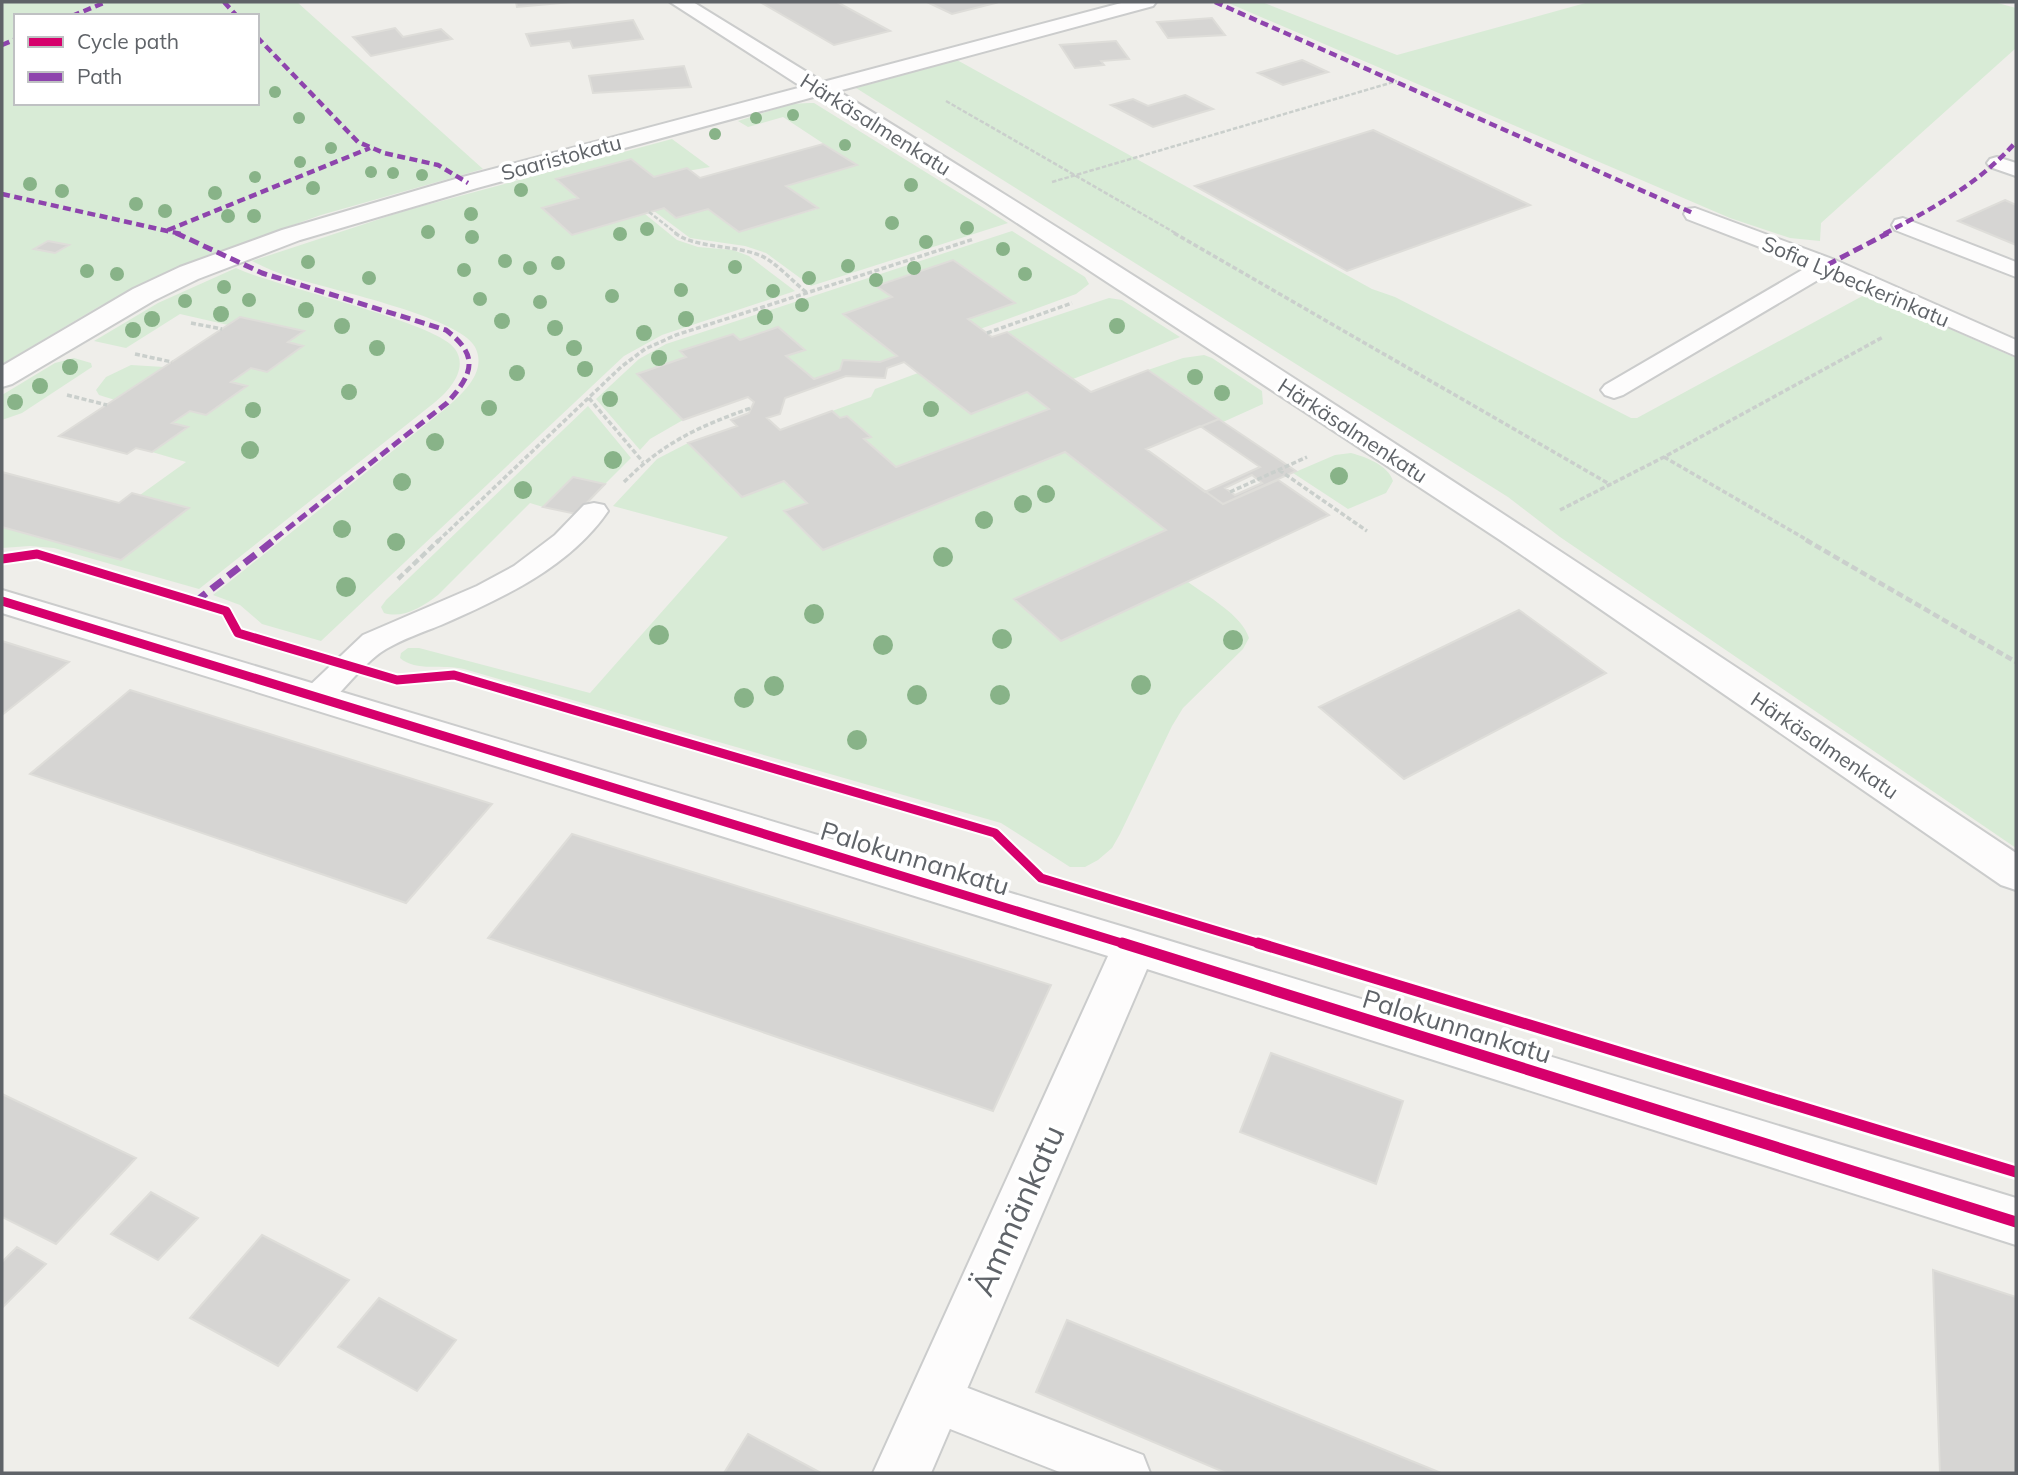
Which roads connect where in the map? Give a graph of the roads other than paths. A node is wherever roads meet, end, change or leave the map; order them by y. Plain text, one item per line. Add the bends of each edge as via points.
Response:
1 (680, 2) edge
2 (1146, 2) edge
3 (819, 88) junction
4 (1695, 214) dead end
5 (1903, 225) dead end
6 (1827, 265) junction
7 (2016, 270) edge
8 (2016, 349) edge
9 (2, 378) edge
10 (1614, 390) dead end
11 (594, 511) road end
12 (2, 601) edge
13 (317, 697) junction
14 (2016, 874) edge
15 (1134, 947) junction
16 (2016, 1222) edge
17 (934, 1399) junction
18 (902, 1473) edge
19 (1125, 1473) edge

1 - 3 street, Härkäsalmenkatu
2 - 3 street, Saaristokatu
3 - 9 street, Saaristokatu via 365,212 254,248 143,295
3 - 14 street, Härkäsalmenkatu via 1512,533
4 - 6 lane, Sofia Lybeckerinkatu
5 - 7 lane
6 - 8 lane, Sofia Lybeckerinkatu
6 - 10 lane
11 - 13 lane via 565,541 524,572 488,593 374,642
12 - 13 street, Palokunnankatu
13 - 15 street, Palokunnankatu
15 - 16 street, Palokunnankatu
15 - 17 street, Ämmänkatu
17 - 18 street, Ämmänkatu
17 - 19 lane

